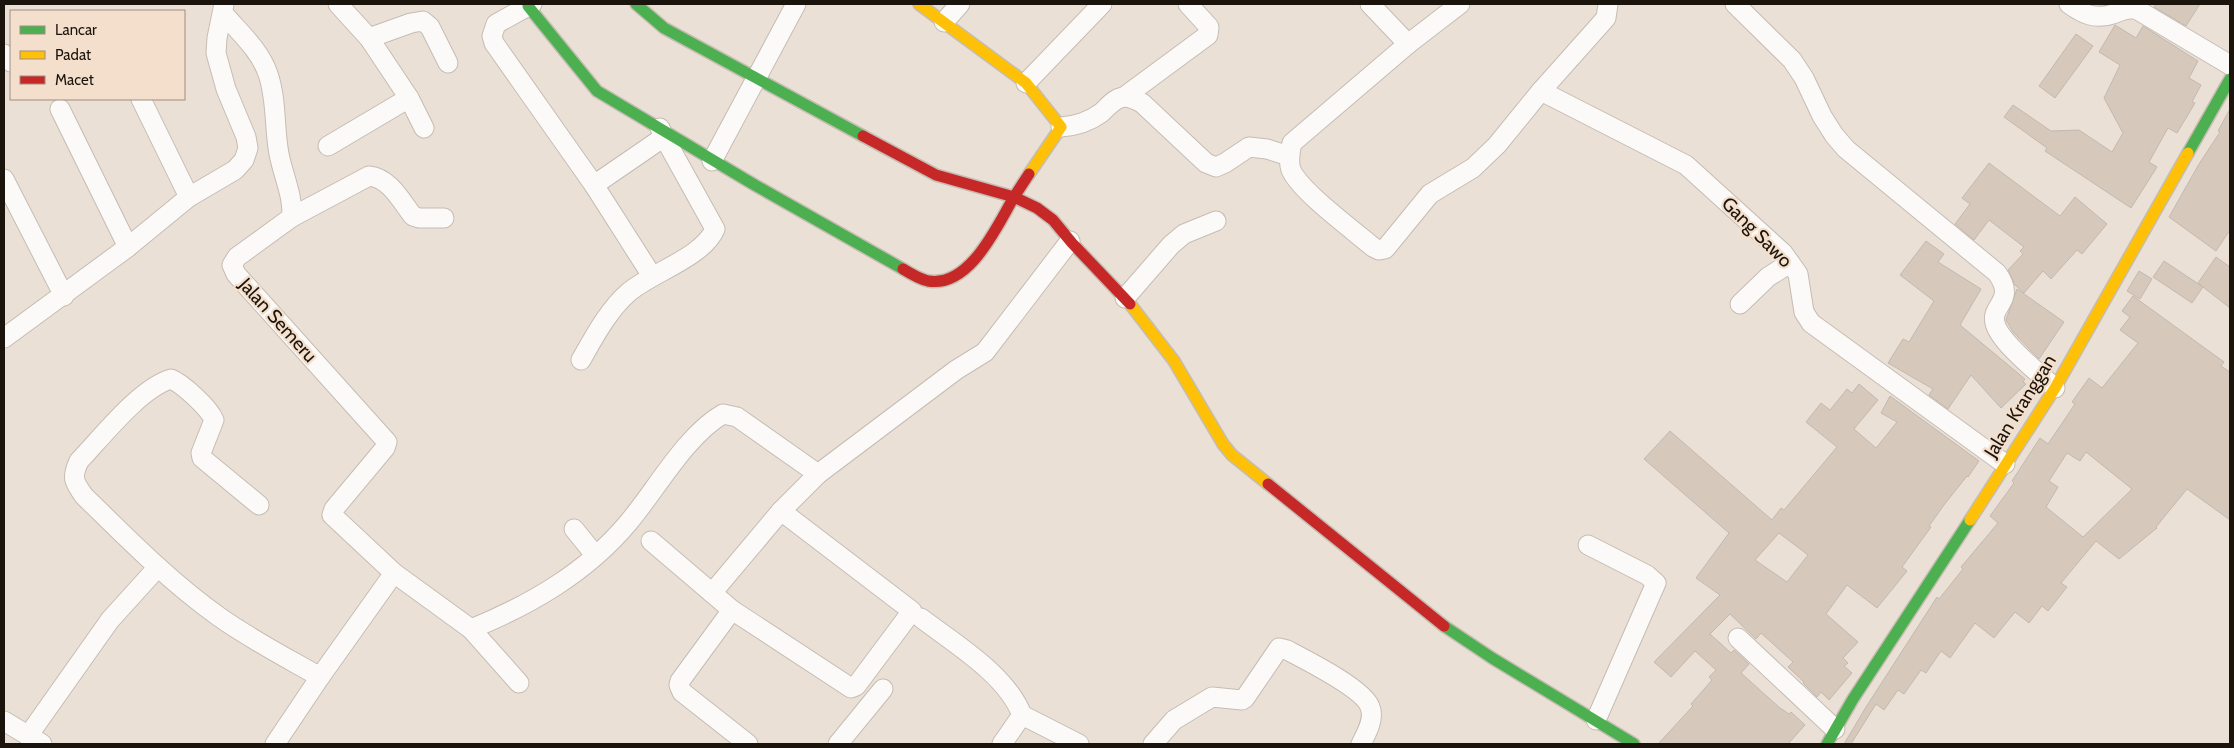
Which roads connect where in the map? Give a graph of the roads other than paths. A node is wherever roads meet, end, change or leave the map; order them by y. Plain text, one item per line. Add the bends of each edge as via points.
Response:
1 (338, 4) edge
2 (636, 4) edge
3 (796, 4) edge
4 (919, 4) edge
5 (960, 4) edge
6 (1102, 4) edge
7 (1188, 4) edge
8 (1370, 4) edge
9 (1460, 4) edge
10 (1608, 4) edge
11 (1735, 4) edge
12 (2069, 4) edge
13 (530, 5) edge
14 (223, 8) edge
15 (944, 22) junction
16 (369, 38) junction
17 (1408, 44) junction
18 (448, 64) dead end
19 (2230, 65) edge
20 (758, 77) junction
21 (2230, 79) edge
22 (1026, 83) junction
23 (1541, 91) junction
24 (1124, 97) junction
25 (408, 98) junction
26 (141, 100) edge
27 (60, 109) dead end
28 (1061, 126) junction
29 (424, 128) dead end
30 (662, 133) junction
31 (328, 146) dead end
32 (1289, 156) junction
33 (712, 161) junction
34 (4, 179) edge
35 (594, 185) junction
36 (189, 197) junction
37 (1014, 197) junction
38 (292, 217) junction
39 (444, 218) dead end
40 (1216, 221) dead end
41 (1070, 241) junction
42 (128, 247) junction
43 (1790, 263) junction
44 (652, 276) junction
45 (64, 296) junction
46 (1125, 298) junction
47 (1740, 304) dead end
48 (4, 338) edge
49 (581, 360) dead end
50 (2055, 388) junction
51 (2005, 464) junction
52 (818, 474) junction
53 (259, 505) dead end
54 (781, 511) junction
55 (574, 529) dead end
56 (651, 541) dead end
57 (1588, 545) dead end
58 (595, 555) junction
59 (158, 567) junction
60 (394, 573) junction
61 (712, 593) junction
62 (732, 610) junction
63 (920, 618) dead end
64 (471, 630) junction
65 (1738, 638) dead end
66 (320, 677) junction
67 (519, 683) dead end
68 (883, 689) dead end
69 (1022, 715) junction
70 (1596, 720) junction
71 (4, 721) edge
72 (1831, 737) edge
73 (35, 740) edge
74 (275, 744) edge
75 (748, 744) edge
76 (838, 744) edge
77 (1002, 744) edge
78 (1079, 744) edge
79 (1154, 744) edge
80 (1362, 744) edge
81 (1634, 744) edge

1 - 16 street
2 - 20 street via 664,28
3 - 20 street
4 - 15 street
5 - 15 street
6 - 22 street
7 - 24 street via 1208,27 1208,35
8 - 17 street
9 - 17 street
10 - 23 street via 1606,18
11 - 50 street via 1792,60 1826,122 1846,149 1997,273 2005,293 1995,315 1995,325 2010,347
12 - 19 street via 2094,17 2112,15 2129,8 2136,10
13 - 30 street via 597,91
13 - 35 street via 496,24 492,36
14 - 36 street via 216,53 248,148 236,170
14 - 38 street via 255,50 268,74
15 - 22 street
16 - 18 street via 423,21 430,27
16 - 25 street
17 - 32 street via 1292,143
20 - 33 street
20 - 37 street via 936,175
21 - 50 street, Jalan Kranggan
22 - 28 street
23 - 32 street via 1497,145 1474,168 1430,194 1385,249 1373,247 1310,194 1292,170
23 - 43 street, Gang Sawo via 1686,165 1784,253
24 - 28 street via 1088,120
24 - 32 street via 1142,104 1206,163 1216,166 1225,163 1249,147
25 - 29 street
25 - 31 street
26 - 36 street
27 - 42 street
28 - 37 street
30 - 33 street
30 - 35 street
30 - 44 street via 715,230 711,239
33 - 37 street via 928,281 950,279 967,268 979,255
34 - 45 street
35 - 44 street
36 - 42 street
37 - 41 street via 1052,218
38 - 39 street via 369,176 387,183 413,216
38 - 60 street, Jalan Semeru via 237,257 232,266 387,442 332,515
40 - 46 street via 1184,234 1170,245
41 - 46 street
41 - 52 street via 984,352
42 - 45 street
43 - 47 street via 1768,277
43 - 51 street, Gang Sawo via 1798,274 1804,312 1811,323
44 - 49 street via 620,300
45 - 48 street
46 - 70 street via 1160,340 1214,431 1232,455 1439,622
50 - 51 street, Jalan Kranggan
51 - 72 street, Jalan Kranggan via 1852,699
52 - 54 street
52 - 58 street via 736,417 723,414 689,444 628,524
53 - 59 street via 202,458 214,420 211,413 176,381 159,382 79,461 73,473 84,496
54 - 61 street
54 - 62 street via 912,611 856,686 851,688
55 - 58 street
56 - 61 street
57 - 70 street via 1647,575 1656,583
58 - 64 street via 550,591
59 - 66 street via 238,629
59 - 73 street via 110,620
60 - 64 street
60 - 66 street
61 - 62 street
62 - 75 street via 679,686 682,692
63 - 69 street via 993,674 1013,695
64 - 67 street
65 - 72 street
66 - 74 street
68 - 76 street
69 - 77 street
69 - 78 street
70 - 81 street
71 - 73 street
79 - 80 street via 1174,720 1212,697 1245,698 1279,648 1356,690 1366,700 1371,716

